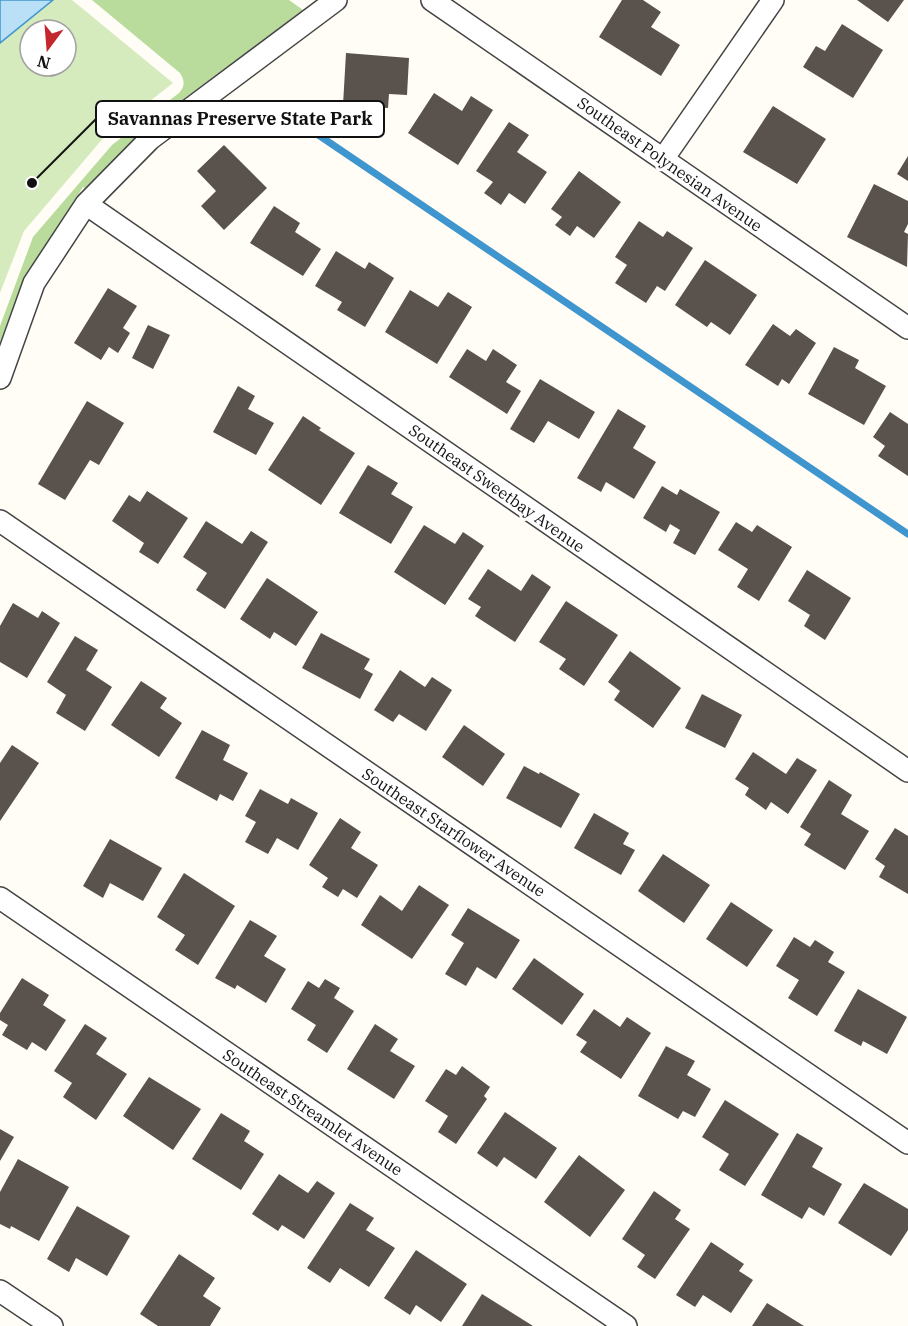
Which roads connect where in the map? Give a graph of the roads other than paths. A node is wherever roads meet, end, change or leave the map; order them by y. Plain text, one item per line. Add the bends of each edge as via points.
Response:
1 (336, 0) edge
2 (432, 0) edge
3 (773, 0) edge
4 (663, 159) junction
5 (86, 204) junction
6 (908, 328) edge
7 (0, 378) edge
8 (0, 521) edge
9 (908, 771) edge
10 (0, 898) edge
11 (908, 1143) edge
12 (0, 1291) edge
13 (52, 1326) edge
14 (626, 1326) edge

1 - 5 street via 150,139
2 - 4 street, Southeast Polynesian Avenue
3 - 4 street
4 - 6 street, Southeast Polynesian Avenue
5 - 7 street via 34,283
5 - 9 street, Southeast Sweetbay Avenue
8 - 11 street, Southeast Starflower Avenue
10 - 14 street, Southeast Streamlet Avenue
12 - 13 street

